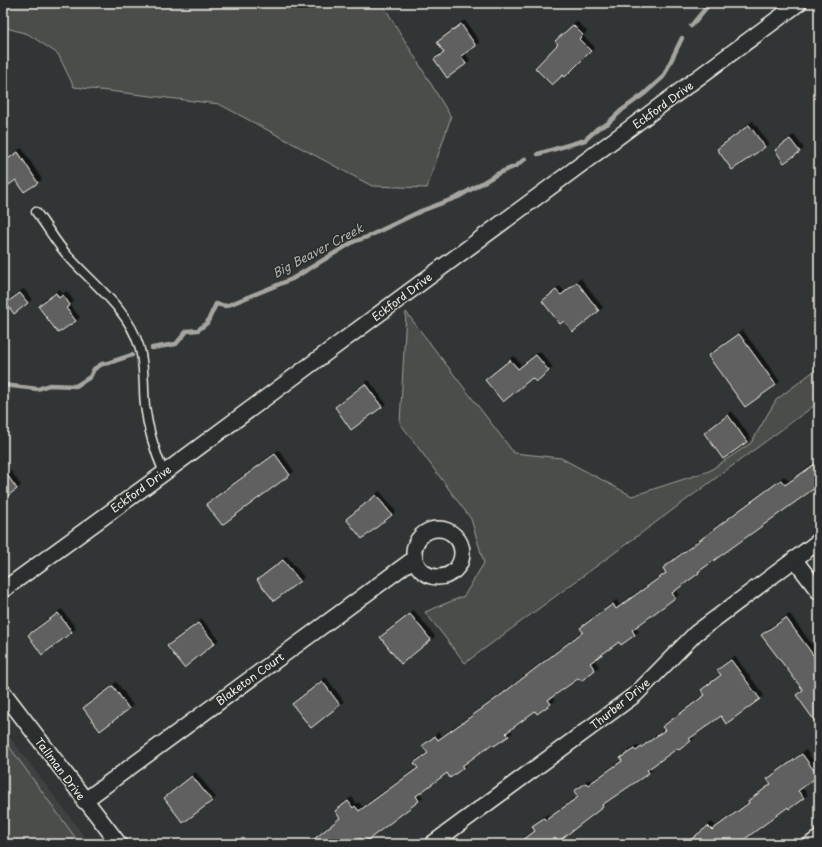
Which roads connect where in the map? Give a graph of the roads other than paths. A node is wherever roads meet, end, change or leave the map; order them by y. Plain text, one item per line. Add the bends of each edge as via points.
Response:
1 (799, 3) edge
2 (36, 212) dead end
3 (164, 473) junction
4 (819, 541) edge
5 (415, 558) dead end
6 (794, 559) junction
7 (3, 590) edge
8 (819, 592) edge
9 (3, 692) edge
10 (84, 801) junction
11 (819, 838) edge
12 (119, 844) edge
13 (432, 844) edge
14 (811, 844) edge

1 - 3 street, Eckford Drive
2 - 3 lane via 68,256 90,276 129,324 139,346 145,407 153,449
3 - 7 street, Eckford Drive
4 - 6 street, Thurber Drive
5 - 10 street, Blaketon Court
6 - 8 street
6 - 13 street, Thurber Drive via 696,633 636,694
9 - 10 street, Tallman Drive
10 - 12 street, Tallman Drive
11 - 14 street

